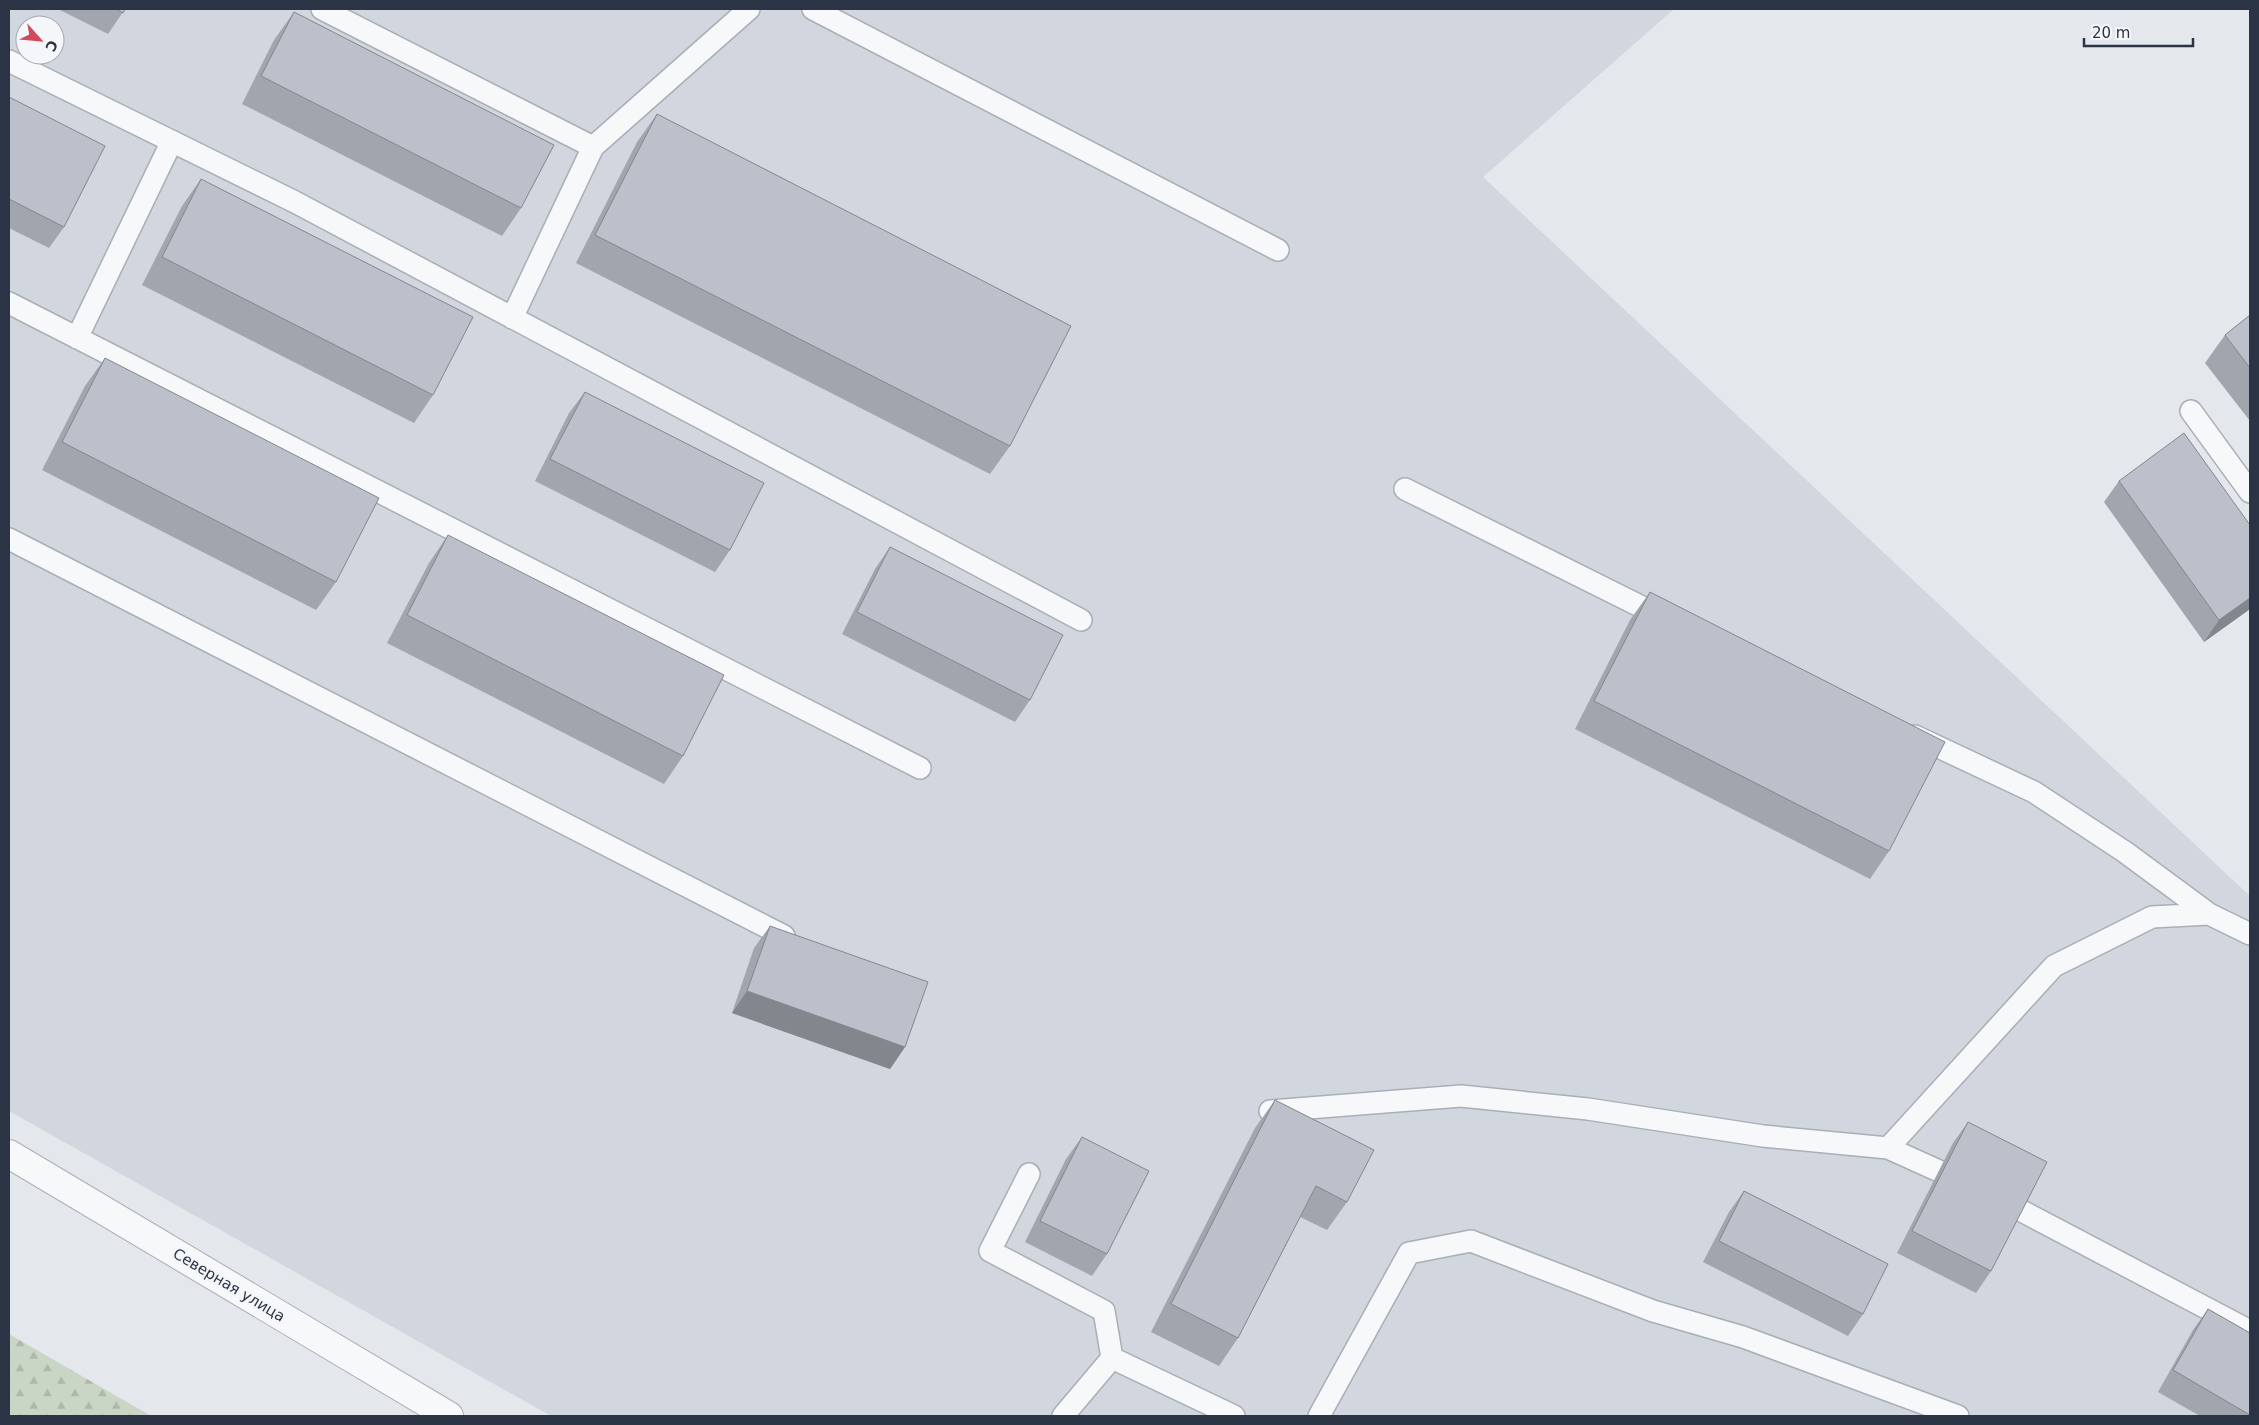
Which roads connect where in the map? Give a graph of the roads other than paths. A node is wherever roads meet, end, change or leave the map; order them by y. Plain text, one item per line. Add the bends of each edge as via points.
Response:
1 (322, 9) edge
2 (749, 9) edge
3 (813, 9) edge
4 (9, 61) edge
5 (172, 141) junction
6 (593, 147) junction
7 (1278, 250) dead end
8 (9, 304) edge
9 (512, 318) junction
10 (77, 338) junction
11 (2191, 411) dead end
12 (1405, 488) dead end
13 (2250, 492) edge
14 (9, 539) edge
15 (1081, 620) dead end
16 (1687, 629) edge
17 (1900, 730) edge
18 (920, 768) dead end
19 (2209, 914) junction
20 (2250, 934) edge
21 (784, 936) edge
22 (1270, 1111) edge
23 (1888, 1148) junction
24 (9, 1154) edge
25 (1939, 1170) dead end
26 (1030, 1174) dead end
27 (2018, 1210) edge
28 (2250, 1331) edge
29 (1112, 1358) junction
30 (449, 1416) edge
31 (1063, 1416) edge
32 (1234, 1416) edge
33 (1319, 1416) edge
34 (1958, 1416) edge

1 - 6 lane
2 - 6 lane
3 - 7 lane
4 - 5 lane
5 - 9 lane
5 - 10 lane
6 - 9 lane
8 - 10 lane
9 - 15 lane
10 - 18 lane
11 - 13 lane
12 - 16 lane
14 - 21 lane
17 - 19 lane via 2034,792 2125,852
19 - 20 lane
19 - 23 lane via 2152,917 2054,966
22 - 23 lane via 1460,1096 1588,1109 1763,1136
23 - 25 lane
24 - 30 street, Северная улица
26 - 29 lane via 990,1251 1104,1311
27 - 28 lane
29 - 31 lane
29 - 32 lane
33 - 34 lane via 1409,1253 1471,1241 1653,1311 1743,1337

